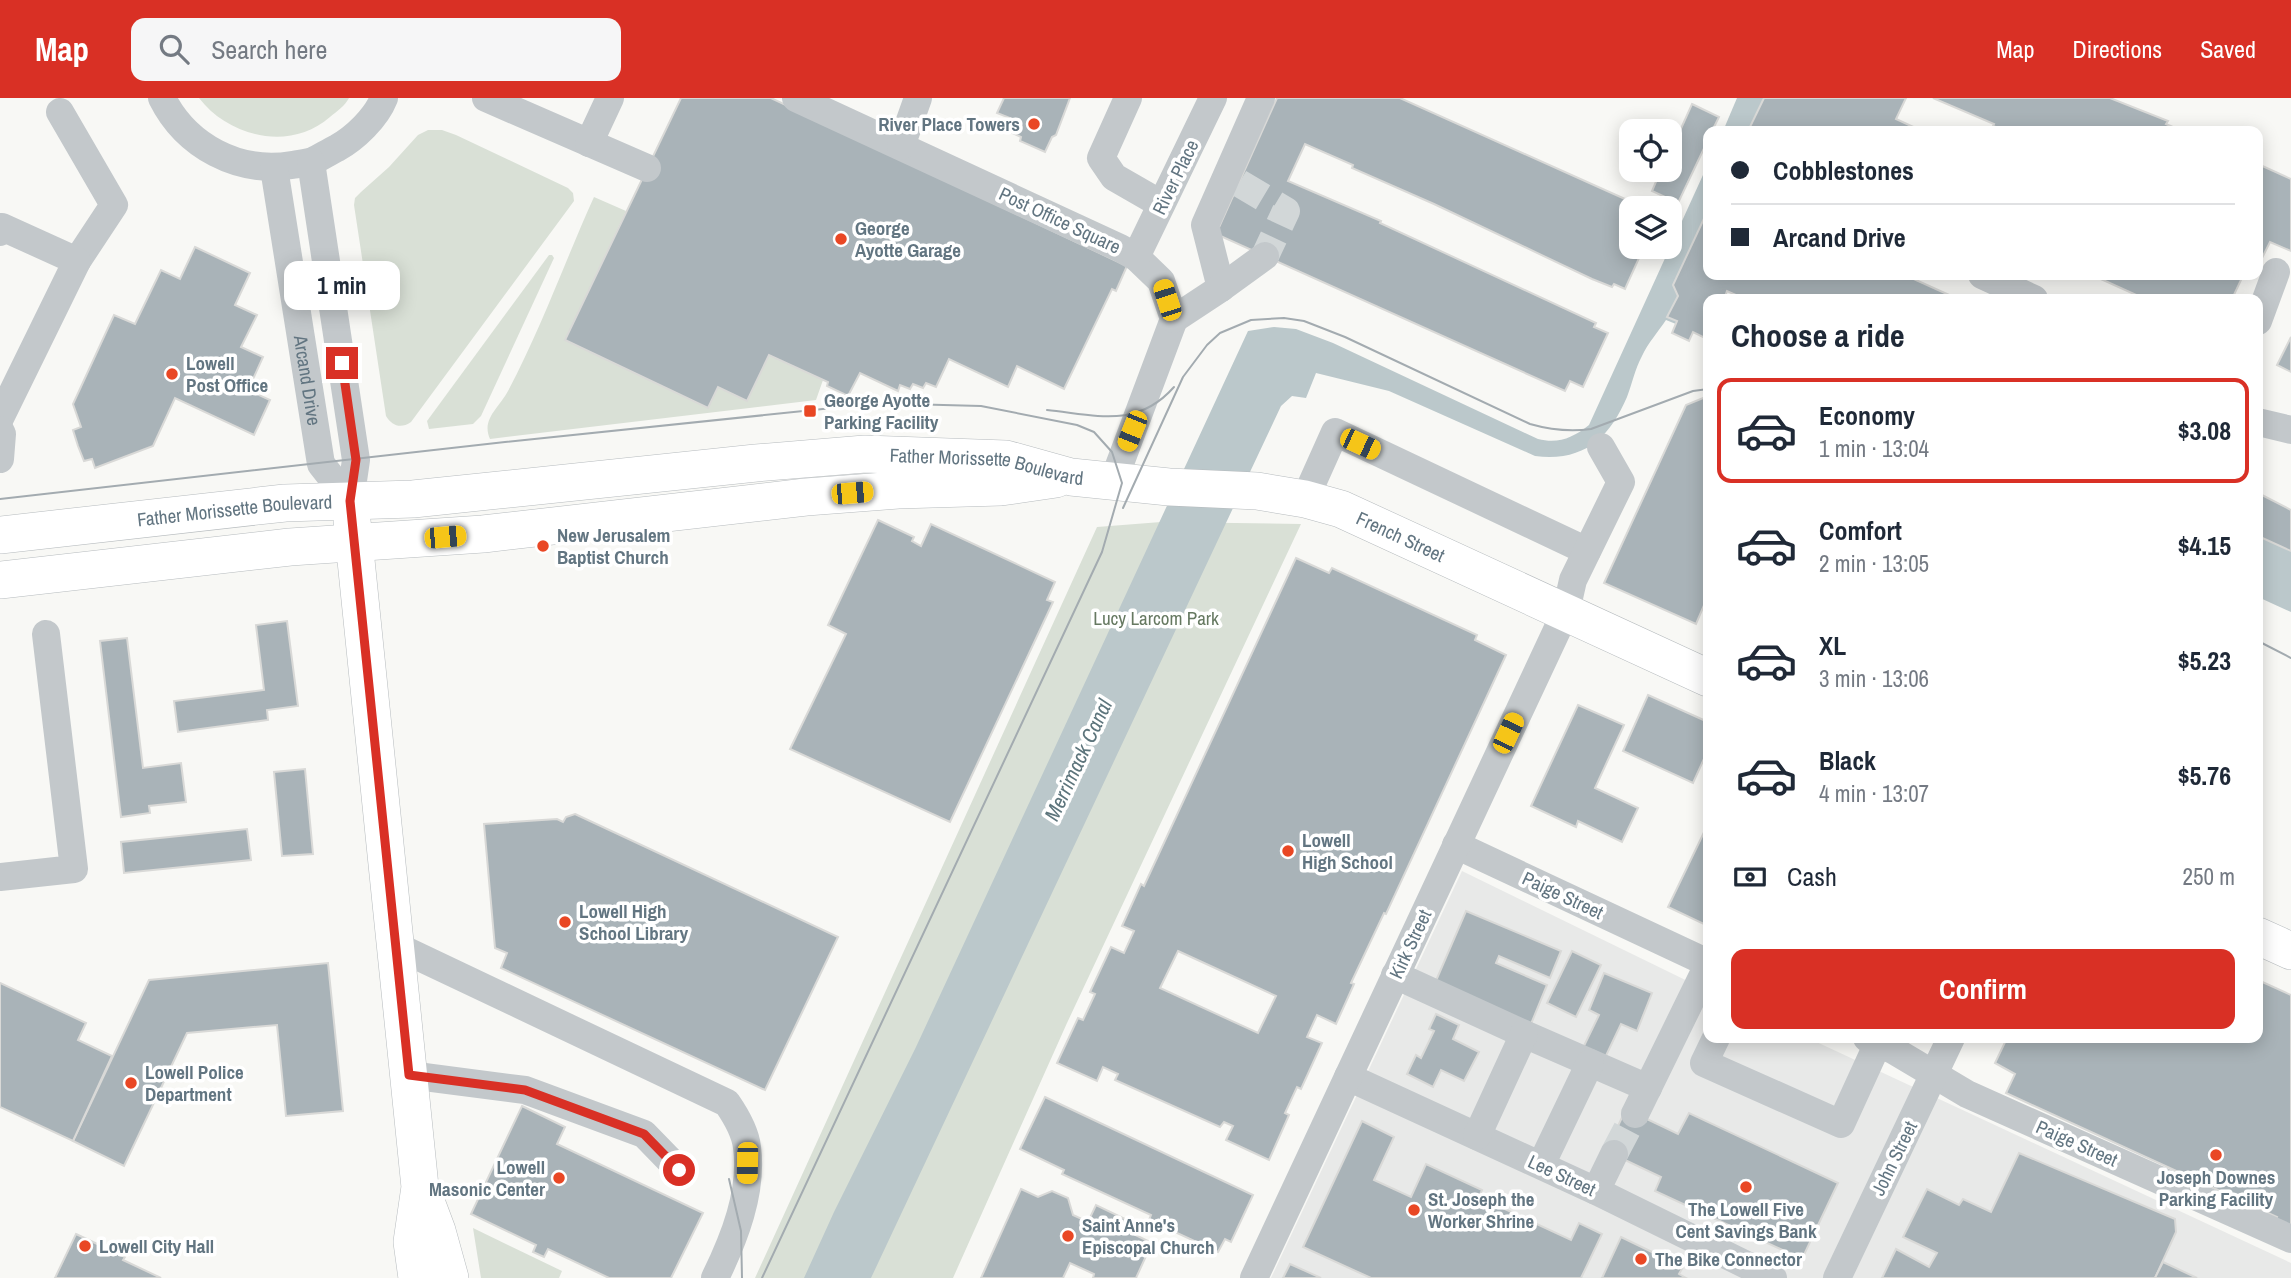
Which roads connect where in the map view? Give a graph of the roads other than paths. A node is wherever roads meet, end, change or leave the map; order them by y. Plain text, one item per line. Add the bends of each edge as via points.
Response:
1 (162, 98) edge
2 (384, 98) edge
3 (486, 98) edge
4 (610, 98) edge
5 (796, 98) edge
6 (918, 98) edge
7 (1128, 98) edge
8 (1213, 98) edge
9 (1261, 98) edge
10 (60, 112) dead end
11 (589, 143) junction
12 (901, 146) junction
13 (311, 162) junction
14 (274, 168) junction
15 (648, 168) dead end
16 (1161, 204) junction
17 (0, 232) edge
18 (1265, 256) tunnel mouth
19 (1136, 257) junction
20 (77, 261) junction
21 (2275, 272) edge
22 (1993, 280) edge
23 (1221, 288) junction
24 (2023, 294) edge
25 (2263, 307) edge
26 (1174, 319) junction
27 (0, 418) edge
28 (2263, 423) edge
29 (0, 430) edge
30 (2291, 430) edge
31 (1601, 447) dead end
32 (0, 459) edge
33 (1071, 477) junction
34 (1113, 482) junction
35 (1305, 499) junction
36 (350, 501) junction
37 (0, 535) edge
38 (355, 544) junction
39 (1587, 551) junction
40 (0, 580) edge
41 (1566, 611) junction
42 (46, 634) dead end
43 (1703, 676) edge
44 (1456, 845) junction
45 (0, 877) edge
46 (2263, 938) edge
47 (394, 945) junction
48 (2291, 951) edge
49 (1703, 962) edge
50 (1703, 974) edge
51 (1395, 975) junction
52 (1524, 1034) junction
53 (1714, 1043) edge
54 (1872, 1043) edge
55 (1878, 1043) edge
56 (1949, 1043) edge
57 (1590, 1063) junction
58 (1934, 1074) junction
59 (409, 1075) junction
60 (1348, 1077) junction
61 (1648, 1088) junction
62 (1635, 1114) tunnel mouth
63 (1477, 1136) junction
64 (1614, 1154) tunnel mouth
65 (1541, 1165) junction
66 (679, 1170) dead end
67 (420, 1187) junction
68 (1596, 1191) junction
69 (2291, 1239) edge
70 (412, 1242) junction
71 (406, 1278) edge
72 (416, 1278) edge
73 (450, 1278) edge
74 (715, 1278) edge
75 (1254, 1278) edge
76 (1773, 1278) edge
77 (1837, 1278) edge

1 - 14 street via 190,136 215,153 244,164
2 - 13 street via 351,141
3 - 11 street
4 - 11 street
5 - 12 street, Post Office Square
6 - 12 street
7 - 16 street via 1101,159 1114,177
8 - 16 street, River Place
9 - 23 street via 1233,180 1205,225
10 - 20 street via 114,205
11 - 15 street
12 - 19 street, Post Office Square
13 - 14 street
13 - 36 street, Arcand Drive via 356,460
14 - 36 street, Arcand Drive via 321,464
16 - 19 street, River Place
17 - 20 street via 2,227
18 - 23 street
19 - 26 street, Post Office Square via 1161,281
20 - 27 street
21 - 25 street
22 - 24 street
23 - 26 street
26 - 34 street
28 - 30 street
29 - 32 street
31 - 39 street, Kirk Street via 1621,482
33 - 34 main road, French Street
33 - 36 main road, Father Morissette Boulevard via 1006,459 865,454 413,499
33 - 38 main road, Father Morissette Boulevard via 1001,487 806,497
34 - 35 main road, French Street via 1257,491
35 - 39 street via 1335,432
35 - 41 main road, French Street via 1341,509
36 - 37 main road, Father Morissette Boulevard via 285,503
36 - 38 main road, Arcand Drive
38 - 40 main road, Father Morissette Boulevard via 290,547
38 - 47 main road, Arcand Drive
39 - 41 street, Kirk Street via 1573,580
41 - 43 main road, French Street
41 - 44 street, Kirk Street
42 - 45 street via 74,869
44 - 49 street, Paige Street
44 - 51 street, Kirk Street
46 - 48 main road
47 - 59 main road, Arcand Drive
47 - 74 street via 727,1103 739,1120 747,1146 747,1181 731,1245
50 - 61 street
51 - 52 street
51 - 60 street, Kirk Street
52 - 57 street
52 - 63 street
53 - 54 street via 1704,1063 1841,1124
55 - 58 street, Paige Street
56 - 58 street, John Street
57 - 61 street
57 - 65 street
58 - 69 street, Paige Street via 1968,1094
58 - 77 street, John Street
59 - 66 street via 525,1090 644,1134
59 - 67 main road, Arcand Drive
60 - 63 street, Lee Street
60 - 75 street, Kirk Street
61 - 62 street
63 - 65 street, Lee Street
64 - 68 street
65 - 68 street, Lee Street
67 - 70 main road, Arcand Drive
67 - 73 main road, Arcand Drive
68 - 76 street, Lee Street
70 - 71 main road, Arcand Drive
70 - 72 main road, Arcand Drive

